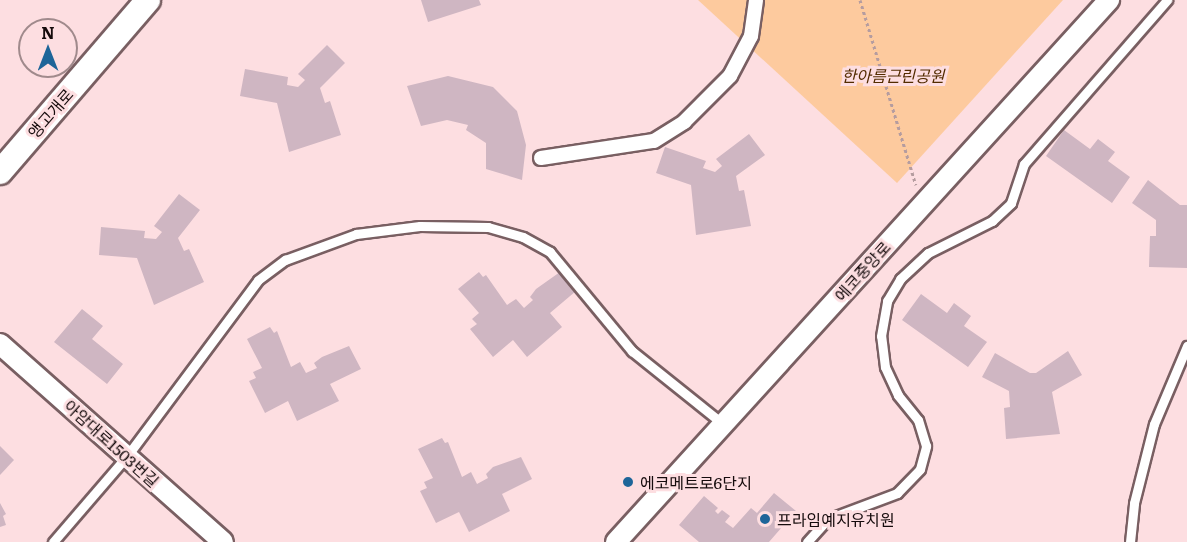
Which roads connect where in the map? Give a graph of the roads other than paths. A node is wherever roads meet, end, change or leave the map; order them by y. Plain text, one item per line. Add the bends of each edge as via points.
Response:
1 (148, 0) edge
2 (756, 0) edge
3 (1109, 0) edge
4 (1167, 0) edge
5 (542, 158) dead end
6 (0, 172) edge
7 (0, 344) edge
8 (1187, 346) edge
9 (723, 424) junction
10 (127, 456) junction
11 (52, 542) edge
12 (223, 542) edge
13 (616, 542) edge
14 (807, 542) edge
15 (1130, 542) edge

1 - 6 street, 앵고개로
2 - 5 street via 751,36 730,76 684,122 654,141
3 - 9 street, 에코중앙로
4 - 14 lane via 1024,164 1011,202 992,221 928,253 900,279 887,301 880,336 885,368 898,395 918,420 926,446 920,469 897,493 828,519
7 - 10 street, 아암대로1503번길
8 - 15 lane via 1154,424 1134,503
9 - 10 lane via 632,351 550,252 523,237 488,227 420,226 356,234 285,260 267,273
9 - 13 street, 에코중앙로
10 - 11 lane
10 - 12 street, 아암대로1503번길

